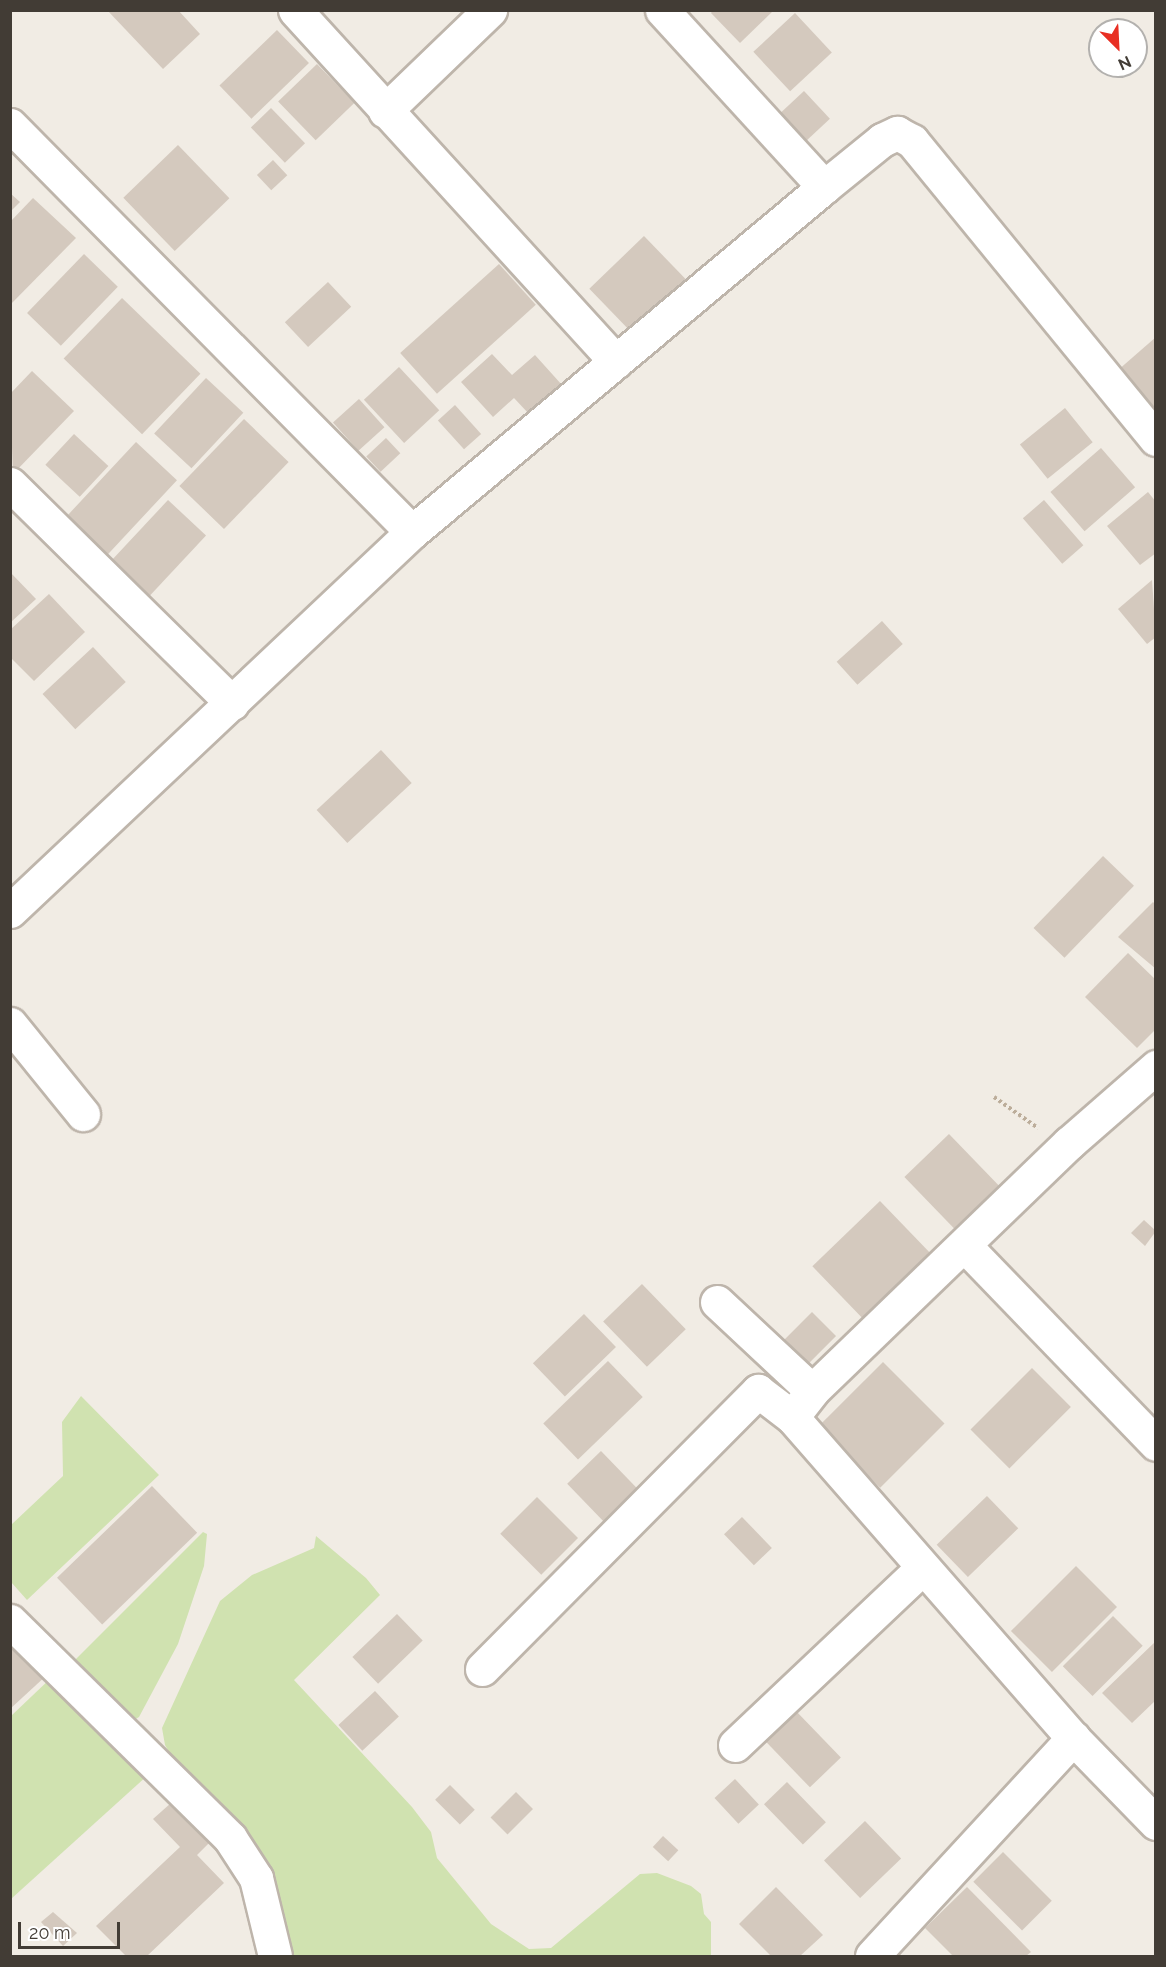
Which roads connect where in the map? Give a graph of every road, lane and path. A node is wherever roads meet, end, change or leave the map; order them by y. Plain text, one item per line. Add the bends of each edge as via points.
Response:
1 (295, 10) edge
2 (490, 10) edge
3 (662, 10) edge
4 (385, 111) junction
5 (10, 125) edge
6 (824, 187) junction
7 (616, 362) junction
8 (1155, 439) edge
9 (10, 484) edge
10 (412, 532) junction
11 (231, 703) junction
12 (10, 911) edge
13 (10, 1024) edge
14 (1155, 1067) edge
15 (994, 1097) dead end
16 (83, 1114) dead end
17 (1069, 1143) junction
18 (966, 1246) junction
19 (717, 1302) dead end
20 (812, 1391) junction
21 (792, 1417) junction
22 (1155, 1443) edge
23 (922, 1568) junction
24 (10, 1621) edge
25 (482, 1668) dead end
26 (1073, 1738) junction
27 (735, 1745) dead end
28 (1155, 1823) edge
29 (275, 1956) edge
30 (872, 1956) edge

1 - 4 street
2 - 4 street
3 - 6 street
4 - 7 street
5 - 10 street
6 - 7 street
6 - 8 street via 882,140 897,133 912,141
7 - 10 street
9 - 11 street
10 - 11 street
11 - 12 street
13 - 16 street
14 - 17 street
15 - 17 path via 1024,1121
17 - 18 street
18 - 20 street
18 - 22 street
19 - 20 street
20 - 21 street
21 - 23 street
21 - 25 street via 758,1391
23 - 26 street
23 - 27 street
24 - 29 street via 230,1838 256,1878
26 - 28 street
26 - 30 street

